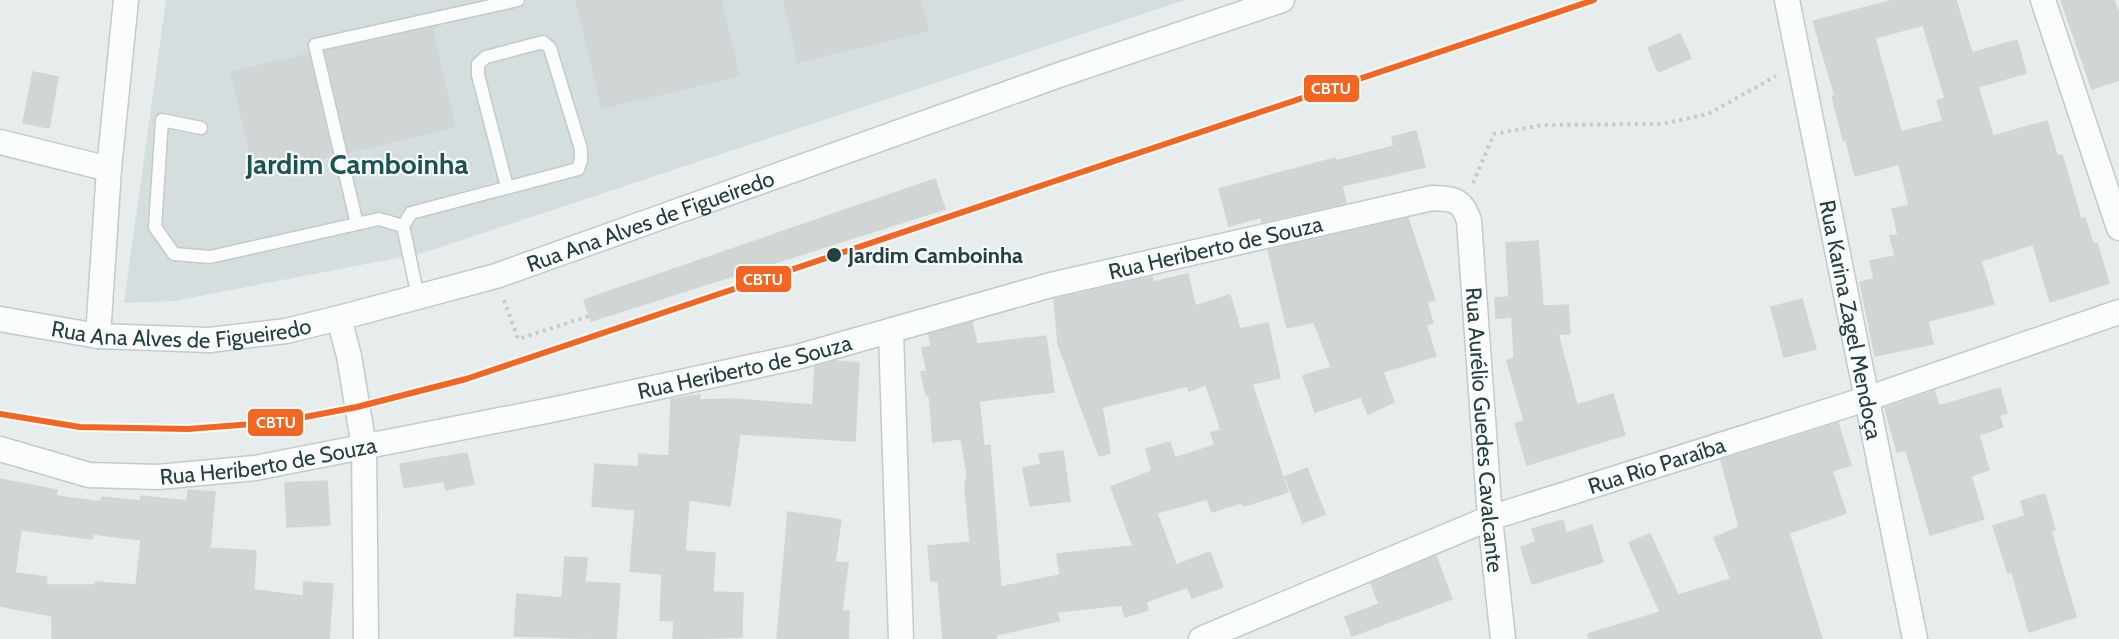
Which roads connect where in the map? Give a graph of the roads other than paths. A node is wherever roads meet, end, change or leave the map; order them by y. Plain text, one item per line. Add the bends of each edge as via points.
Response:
1 (126, 0) edge
2 (518, 0) edge
3 (1282, 0) edge
4 (1787, 0) edge
5 (2043, 0) edge
6 (201, 128) dead end
7 (0, 142) edge
8 (109, 169) junction
9 (507, 187) junction
10 (1467, 214) joint
11 (357, 224) junction
12 (403, 226) junction
13 (2119, 228) edge
14 (418, 297) junction
15 (2119, 312) edge
16 (339, 318) junction
17 (0, 319) edge
18 (891, 332) junction
19 (98, 336) junction
20 (1866, 399) junction
21 (364, 447) junction
22 (0, 449) edge
23 (1490, 518) junction
24 (366, 639) edge
25 (901, 639) edge
26 (1201, 639) edge
27 (1503, 639) edge
28 (1915, 639) edge

1 - 8 street
2 - 11 lane via 315,45
3 - 14 street, Rua Ana Alves de Figueiredo via 1062,74 496,276
4 - 20 street, Rua Karina Zagel Mendoça
5 - 13 street
6 - 11 lane via 162,120 155,227 174,254 210,257
7 - 8 street
8 - 19 street
9 - 9 lane via 578,168 582,160 550,48 543,42 486,57 478,64
9 - 12 lane via 411,213
10 - 18 street, Rua Heriberto de Souza via 1457,201 1432,198 1125,267
10 - 23 street, Rua Aurélio Guedes Cavalcante
11 - 12 lane via 379,219
12 - 14 lane
14 - 16 street, Rua Ana Alves de Figueiredo
15 - 20 street, Rua Rio Paraíba
16 - 19 street, Rua Ana Alves de Figueiredo via 286,331 209,340
16 - 21 street
17 - 19 street, Rua Ana Alves de Figueiredo
18 - 21 street, Rua Heriberto de Souza via 785,360
18 - 25 street
20 - 23 street, Rua Rio Paraíba
20 - 28 street, Rua Karina Zagel Mendoça
21 - 22 street, Rua Heriberto de Souza via 255,468 158,477 89,475
21 - 24 street
23 - 26 street, Rua Rio Paraíba
23 - 27 street, Rua Aurélio Guedes Cavalcante

